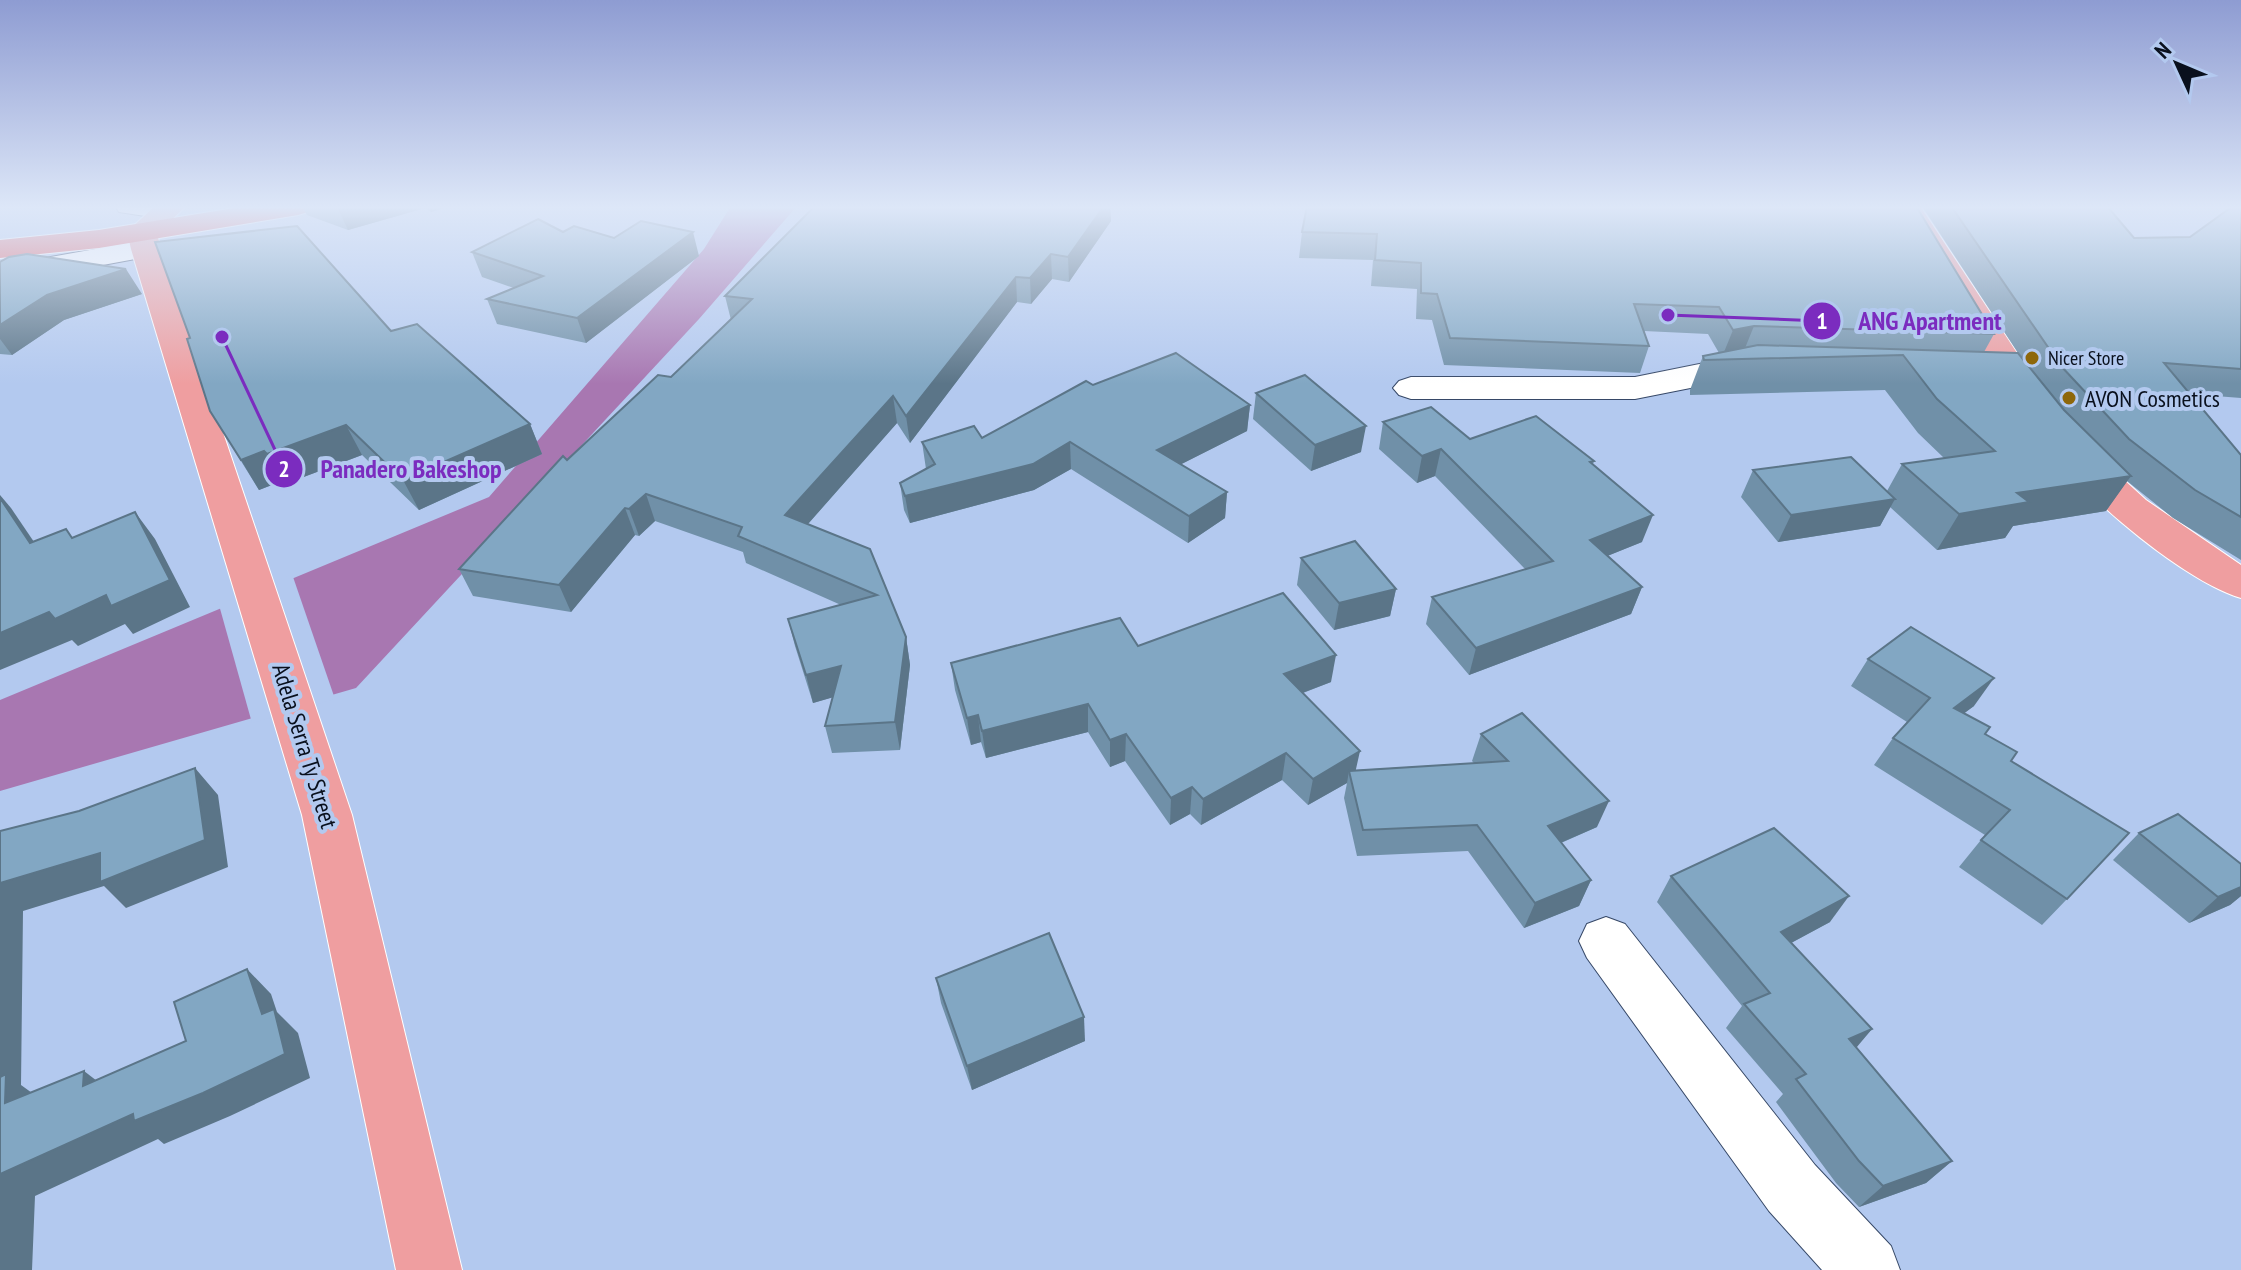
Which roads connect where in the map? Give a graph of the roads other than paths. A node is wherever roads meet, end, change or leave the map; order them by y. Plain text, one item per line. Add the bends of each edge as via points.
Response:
1 (27, 265) edge
2 (164, 265) edge
3 (1938, 265) edge
4 (0, 275) edge
5 (1790, 367) edge
6 (1411, 388) dead end
7 (2241, 584) edge
8 (1606, 941) dead end
9 (429, 1270) edge
10 (1867, 1270) edge

1 - 4 street
2 - 9 main road, Adela Serra Ty Street via 327,815
3 - 7 main road via 1996,374 2106,489 2191,555
5 - 6 street via 1720,368 1635,388
8 - 10 street via 1792,1188

